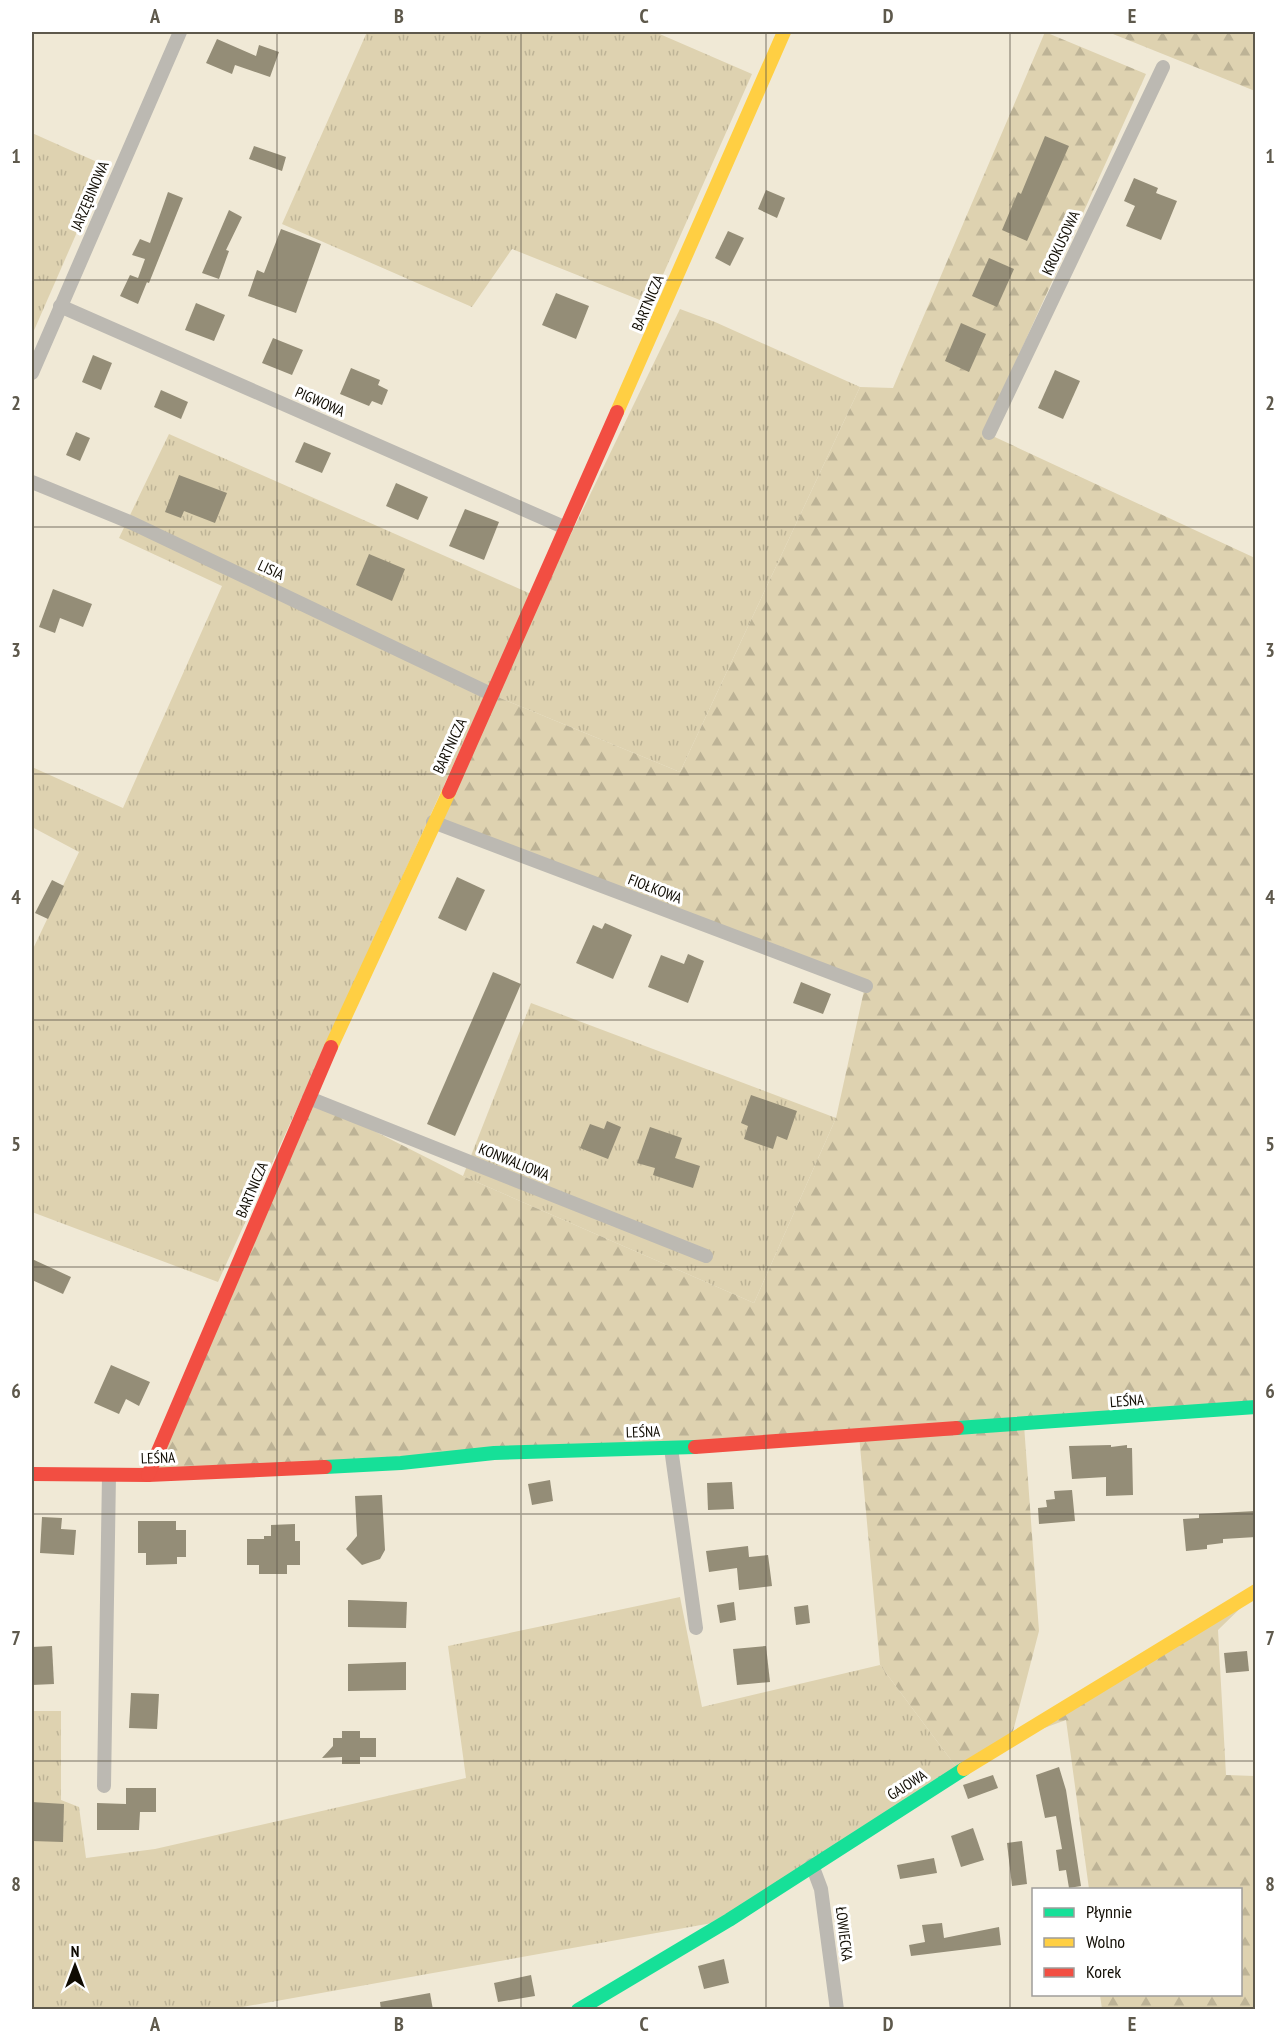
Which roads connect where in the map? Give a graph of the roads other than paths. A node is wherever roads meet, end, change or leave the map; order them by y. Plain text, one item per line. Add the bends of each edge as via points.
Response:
1 (180, 32) edge
2 (784, 32) edge
3 (1163, 67) dead end
4 (60, 306) junction
5 (32, 373) edge
6 (989, 433) dead end
7 (32, 482) edge
8 (566, 528) junction
9 (493, 695) junction
10 (433, 822) junction
11 (866, 986) dead end
12 (309, 1098) junction
13 (706, 1256) dead end
14 (1256, 1407) edge
15 (671, 1448) junction
16 (32, 1474) edge
17 (109, 1475) junction
18 (148, 1475) junction
19 (1256, 1591) edge
20 (696, 1629) dead end
21 (104, 1786) dead end
22 (812, 1865) junction
23 (578, 2010) edge
24 (837, 2010) edge

1 - 4 street, JARZĘBINOWA
2 - 8 street, BARTNICZA
3 - 6 street, KROKUSOWA
4 - 5 street, JARZĘBINOWA
4 - 8 street, PIGWOWA
7 - 9 street, LISIA via 132,523
8 - 9 street, BARTNICZA
9 - 10 street, BARTNICZA
10 - 11 street, FIOŁKOWA
10 - 12 street, BARTNICZA
12 - 13 street, KONWALIOWA
12 - 18 street, BARTNICZA
14 - 15 street, LEŚNA
15 - 18 street, LEŚNA via 494,1453 401,1463
15 - 20 street
16 - 17 street, LEŚNA
17 - 18 street, LEŚNA
17 - 21 street
19 - 22 street, GAJOWA
22 - 23 street, GAJOWA via 729,1920
22 - 24 street, ŁOWIECKA via 821,1889

